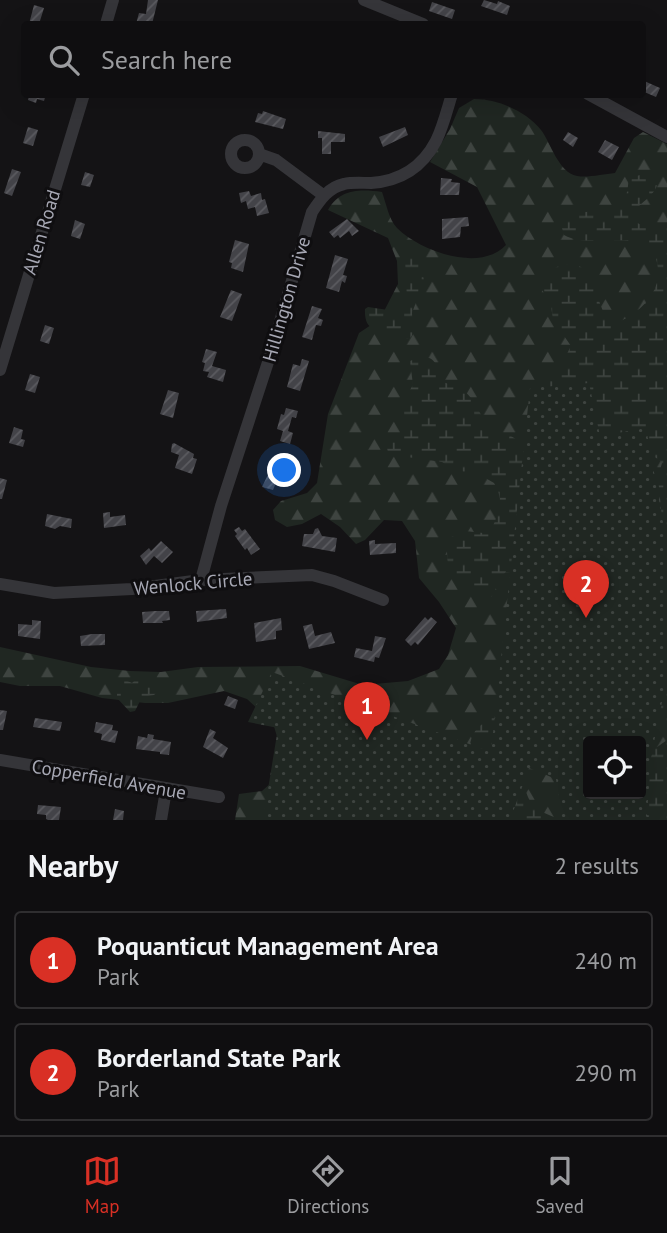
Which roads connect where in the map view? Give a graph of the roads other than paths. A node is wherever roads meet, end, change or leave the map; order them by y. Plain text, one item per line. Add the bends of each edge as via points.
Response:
1 (113, 0) edge
2 (365, 0) edge
3 (107, 21) edge
4 (416, 21) edge
5 (83, 98) edge
6 (451, 98) edge
7 (595, 98) edge
8 (667, 138) edge
9 (259, 154) dead end
10 (323, 195) junction
11 (0, 370) edge
12 (201, 580) junction
13 (0, 584) edge
14 (383, 600) dead end
15 (0, 760) edge
16 (166, 790) junction
17 (219, 797) dead end
18 (161, 820) edge

1 - 3 street
2 - 4 street
5 - 11 street, Allen Road
6 - 10 street via 437,140 413,170 384,182 343,184
7 - 8 street
9 - 10 street via 276,160
10 - 12 street, Hillington Drive via 312,212
12 - 13 street, Wenlock Circle via 54,593
12 - 14 street, Wenlock Circle via 312,575
15 - 16 street, Copperfield Avenue
16 - 17 street, Copperfield Avenue
16 - 18 street

